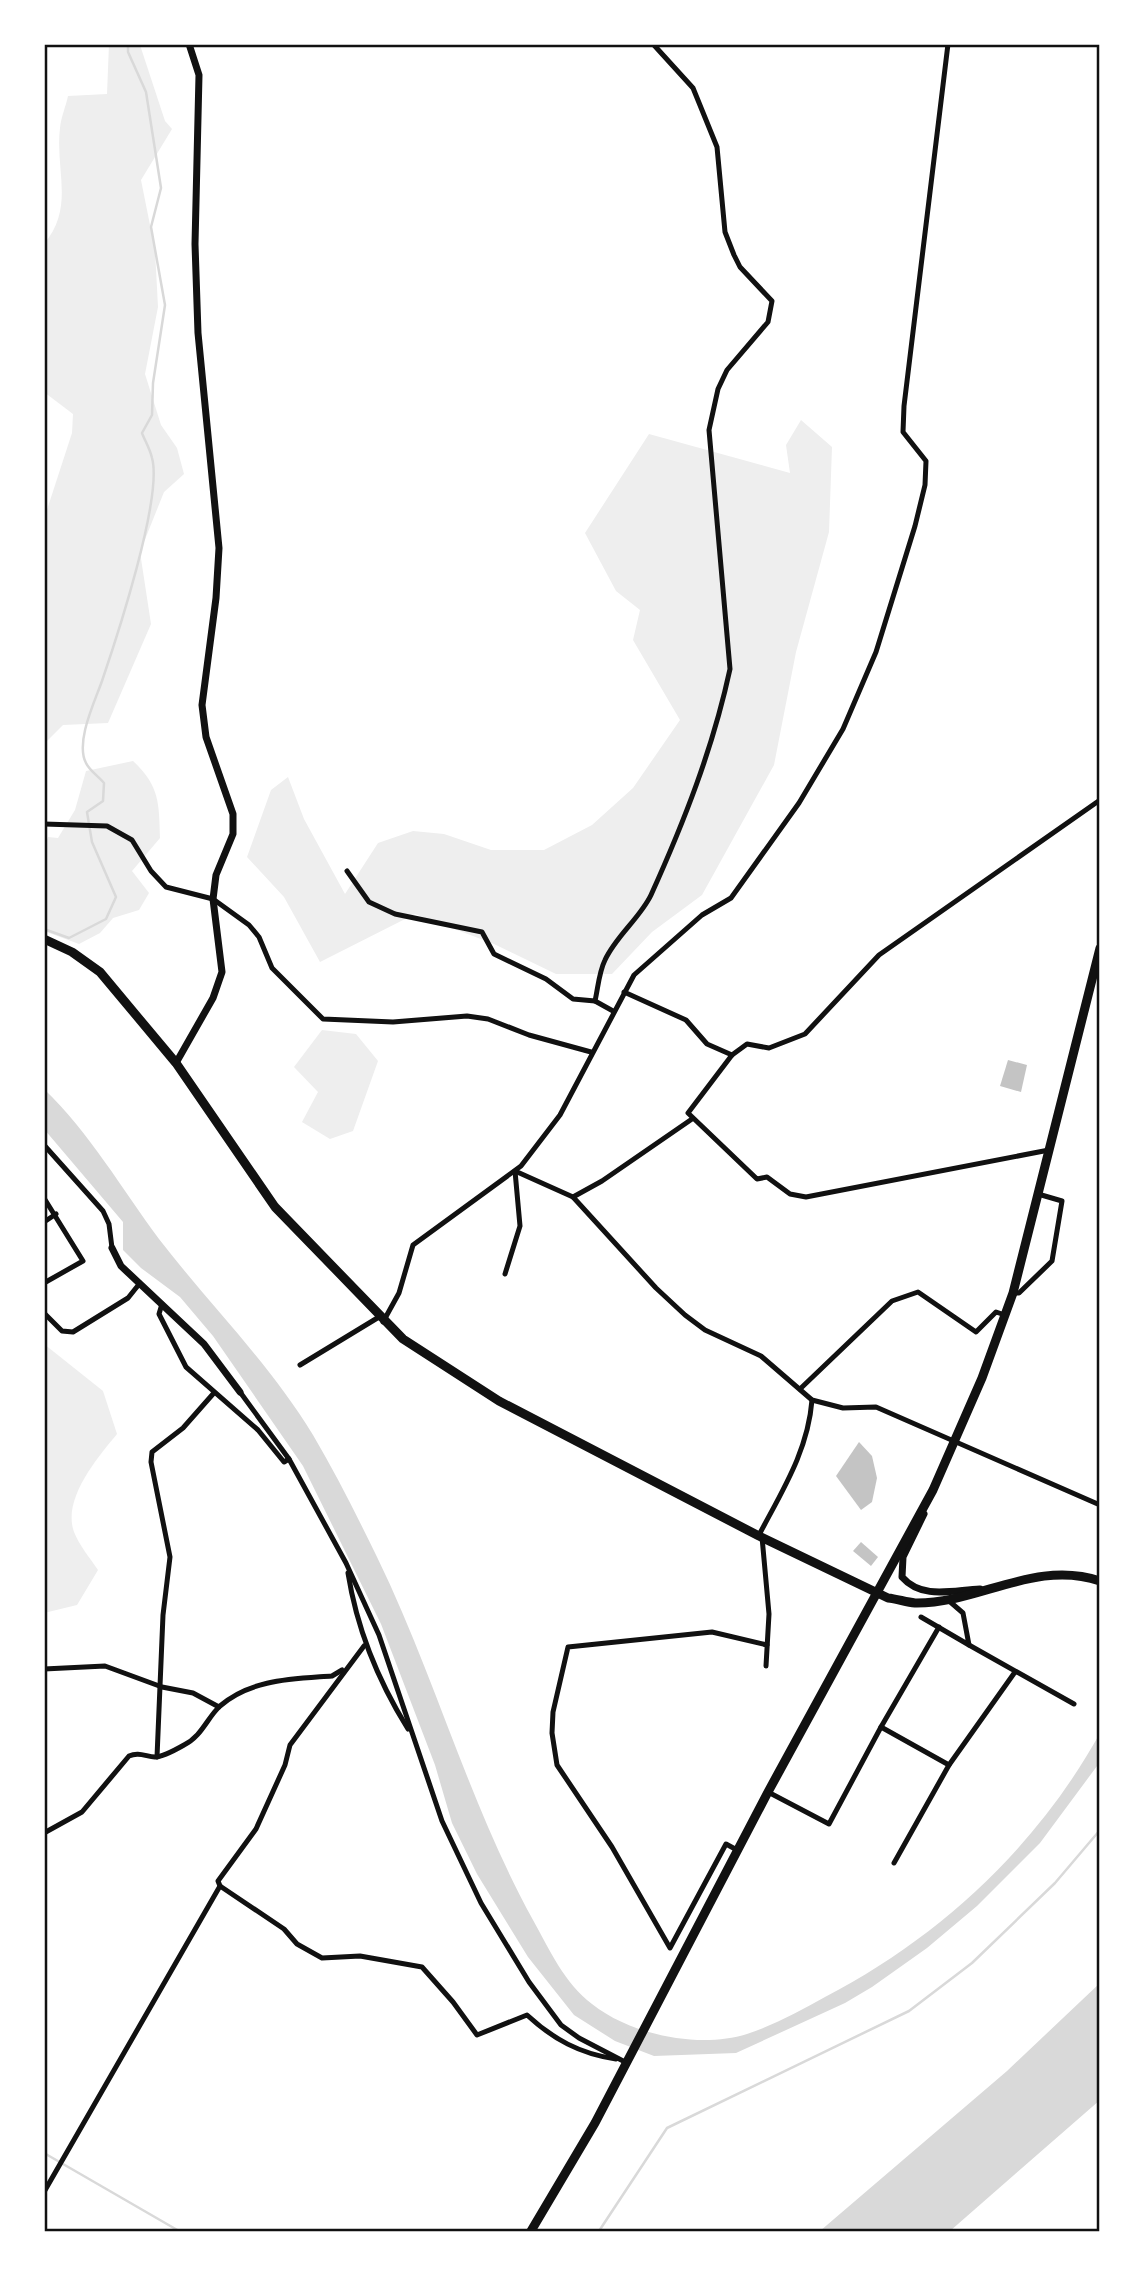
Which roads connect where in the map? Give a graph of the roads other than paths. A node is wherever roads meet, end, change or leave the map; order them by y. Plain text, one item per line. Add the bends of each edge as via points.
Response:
1 (189, 44) edge
2 (653, 44) edge
3 (948, 44) edge
4 (1100, 800) edge
5 (44, 824) edge
6 (347, 871) dead end
7 (213, 899) junction
8 (44, 939) edge
9 (1100, 948) edge
10 (624, 992) junction
11 (595, 1001) junction
12 (613, 1011) junction
13 (591, 1052) junction
14 (732, 1055) junction
15 (176, 1063) junction
16 (692, 1119) junction
17 (44, 1144) edge
18 (1049, 1150) junction
19 (515, 1171) junction
20 (1038, 1194) junction
21 (573, 1197) junction
22 (44, 1198) edge
23 (56, 1214) junction
24 (44, 1222) edge
25 (112, 1248) joint
26 (505, 1274) dead end
27 (44, 1283) edge
28 (140, 1283) junction
29 (1013, 1293) junction
30 (162, 1304) junction
31 (44, 1313) edge
32 (1005, 1315) junction
33 (381, 1319) junction
34 (300, 1365) dead end
35 (800, 1389) junction
36 (240, 1392) joint
37 (213, 1394) junction
38 (812, 1400) junction
39 (954, 1442) junction
40 (289, 1459) junction
41 (933, 1490) junction
42 (1100, 1505) edge
43 (761, 1537) junction
44 (346, 1563) junction
45 (1100, 1581) edge
46 (983, 1588) junction
47 (875, 1592) junction
48 (946, 1598) junction
49 (921, 1617) dead end
50 (939, 1627) junction
51 (365, 1646) junction
52 (767, 1646) junction
53 (969, 1646) junction
54 (766, 1666) dead end
55 (44, 1669) edge
56 (345, 1669) junction
57 (1015, 1672) junction
58 (162, 1687) junction
59 (1074, 1704) dead end
60 (219, 1707) junction
61 (881, 1727) junction
62 (412, 1736) junction
63 (158, 1757) junction
64 (949, 1765) junction
65 (768, 1791) junction
66 (44, 1833) edge
67 (737, 1850) junction
68 (894, 1863) dead end
69 (219, 1886) junction
70 (626, 2059) junction
71 (44, 2192) edge
72 (531, 2231) edge

1 - 7 street via 199,75 198,333 219,548 202,705 206,737 233,814 233,834 216,875
2 - 11 street via 693,88 717,146 725,232 734,256 772,301 768,322 727,370 709,430 730,669 725,695 714,722 705,770 649,898 605,960
3 - 10 street via 904,405 903,432 926,461 925,485 876,652 843,729 799,803 731,898 702,915 634,975
4 - 14 street via 878,955 805,1034 769,1048 747,1044
5 - 7 street via 107,827 132,840 166,887
6 - 11 street via 369,902 395,914 482,932 494,954 545,979 573,999
7 - 13 street via 249,925 272,968 323,1019 393,1022 467,1016
7 - 15 street via 222,972 213,998
8 - 15 main road via 100,972
9 - 18 main road
10 - 12 street
10 - 14 street via 686,1020 707,1044
11 - 12 street
12 - 13 street
13 - 19 street via 560,1115
14 - 16 street via 688,1113
15 - 33 main road via 275,1207
16 - 18 street via 757,1179 767,1177 790,1194 806,1197
16 - 21 street
17 - 25 street via 103,1211
18 - 20 main road
19 - 21 street
19 - 26 street via 520,1226
19 - 33 street via 413,1245 399,1293
20 - 29 main road
20 - 29 street via 1062,1201 1052,1261 1019,1293
21 - 35 street via 685,1315 705,1330 761,1356
22 - 23 street
23 - 24 street
23 - 27 street via 83,1261
25 - 28 street via 121,1266
28 - 30 street
28 - 31 street via 128,1298 73,1332 62,1331
29 - 32 main road
30 - 36 street via 204,1345
30 - 37 street via 159,1314 186,1367
32 - 35 street via 996,1312 976,1332 918,1292 892,1301
32 - 39 main road
33 - 34 street
33 - 43 main road via 460,1379 499,1402
35 - 38 street
36 - 40 street
37 - 40 street via 258,1430 284,1462
37 - 58 street via 183,1428 152,1452 170,1557
38 - 39 street via 843,1408 876,1406
38 - 43 street via 810,1429
39 - 41 main road
39 - 42 street
40 - 44 street
41 - 46 street via 903,1557 902,1577 911,1588 928,1593
41 - 47 main road
43 - 47 main road
43 - 52 street
44 - 51 street
44 - 62 street via 379,1636
45 - 46 main road via 1058,1574
46 - 48 main road
47 - 48 main road via 911,1603
47 - 65 main road
48 - 53 street via 963,1613
49 - 50 street
50 - 53 street
50 - 61 street
51 - 56 street
51 - 62 street
52 - 54 street
52 - 67 street via 712,1632 568,1647 553,1712 557,1765 612,1847 670,1948 726,1844
53 - 57 street
55 - 58 street via 105,1666
56 - 60 street via 332,1676 259,1684
56 - 69 street via 290,1745 256,1829 218,1881
57 - 59 street
57 - 64 street
58 - 60 street via 193,1693
58 - 63 street
60 - 63 street via 187,1744
61 - 64 street
61 - 65 street via 829,1824
62 - 70 street via 465,1875 529,1982 561,2025
63 - 66 street via 129,1756 82,1812
64 - 68 street
65 - 67 main road
67 - 70 main road
69 - 70 street via 322,1958 360,1956 422,1968 477,2035 527,2015 562,2043 599,2057
69 - 71 street
70 - 72 main road

